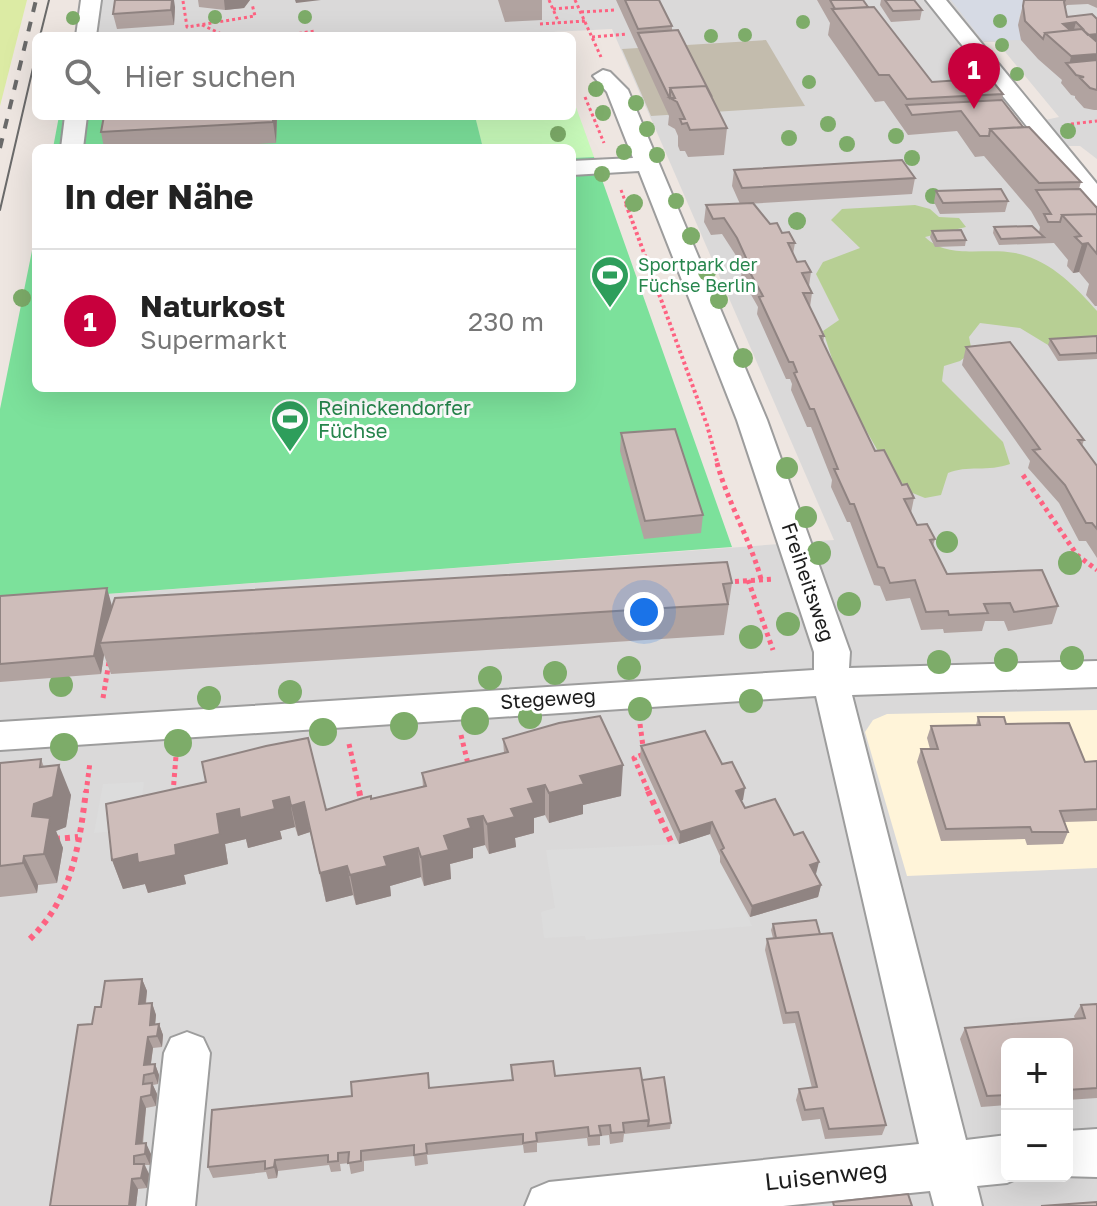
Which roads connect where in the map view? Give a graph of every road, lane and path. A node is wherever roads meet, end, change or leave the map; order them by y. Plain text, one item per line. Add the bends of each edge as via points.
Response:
1 (91, 0) edge
2 (549, 0) edge
3 (575, 0) edge
4 (936, 0) edge
5 (183, 1) edge
6 (252, 4) dead end
7 (578, 7) junction
8 (553, 9) junction
9 (616, 10) dead end
10 (581, 12) junction
11 (585, 21) junction
12 (559, 23) junction
13 (201, 24) junction
14 (540, 24) dead end
15 (315, 31) dead end
16 (87, 32) edge
17 (218, 32) edge
18 (308, 32) edge
19 (627, 34) edge
20 (592, 37) junction
21 (597, 77) junction
22 (76, 120) edge
23 (72, 144) edge
24 (647, 164) junction
25 (1070, 165) junction
26 (611, 166) junction
27 (576, 168) edge
28 (1097, 181) edge
29 (1097, 199) edge
30 (1023, 475) dead end
31 (1097, 570) edge
32 (806, 578) junction
33 (761, 579) junction
34 (747, 580) junction
35 (716, 583) edge
36 (773, 650) dead end
37 (111, 654) edge
38 (1097, 674) edge
39 (831, 682) junction
40 (103, 698) dead end
41 (640, 720) dead end
42 (460, 730) dead end
43 (0, 736) edge
44 (348, 739) dead end
45 (176, 751) dead end
46 (91, 757) dead end
47 (472, 774) edge
48 (173, 806) edge
49 (364, 813) edge
50 (78, 837) junction
51 (46, 840) edge
52 (672, 844) dead end
53 (30, 939) dead end
54 (187, 1053) dead end
55 (1097, 1153) edge
56 (1073, 1155) edge
57 (1001, 1162) edge
58 (953, 1184) edge
59 (171, 1206) edge
60 (549, 1206) edge

1 - 16 street
2 - 8 path
3 - 7 path
4 - 25 street
5 - 13 path via 187,27
6 - 13 path via 255,16
7 - 8 path
7 - 10 path
8 - 12 path
9 - 10 path
10 - 11 path
11 - 12 path
11 - 20 path
12 - 14 path
13 - 17 path
15 - 18 path
19 - 20 path
20 - 21 path
21 - 24 street, Freiheitsweg via 617,90
21 - 26 path
22 - 23 street
24 - 26 street
24 - 32 street, Freiheitsweg via 752,420
25 - 28 street
25 - 29 street
26 - 27 street
26 - 33 path via 642,239 726,495
30 - 31 path via 1077,555
32 - 33 path
32 - 39 street, Freiheitsweg via 832,652
33 - 34 path
34 - 35 path
34 - 36 path
37 - 40 path
38 - 39 street, Stegeweg
39 - 43 street, Stegeweg
39 - 58 street, Freiheitsweg
41 - 52 path via 644,754 634,758
42 - 47 path
44 - 49 path
45 - 48 path
46 - 50 path
50 - 51 path
50 - 53 path via 67,895
54 - 59 street
55 - 56 street
57 - 58 street, Luisenweg
58 - 60 street, Luisenweg

